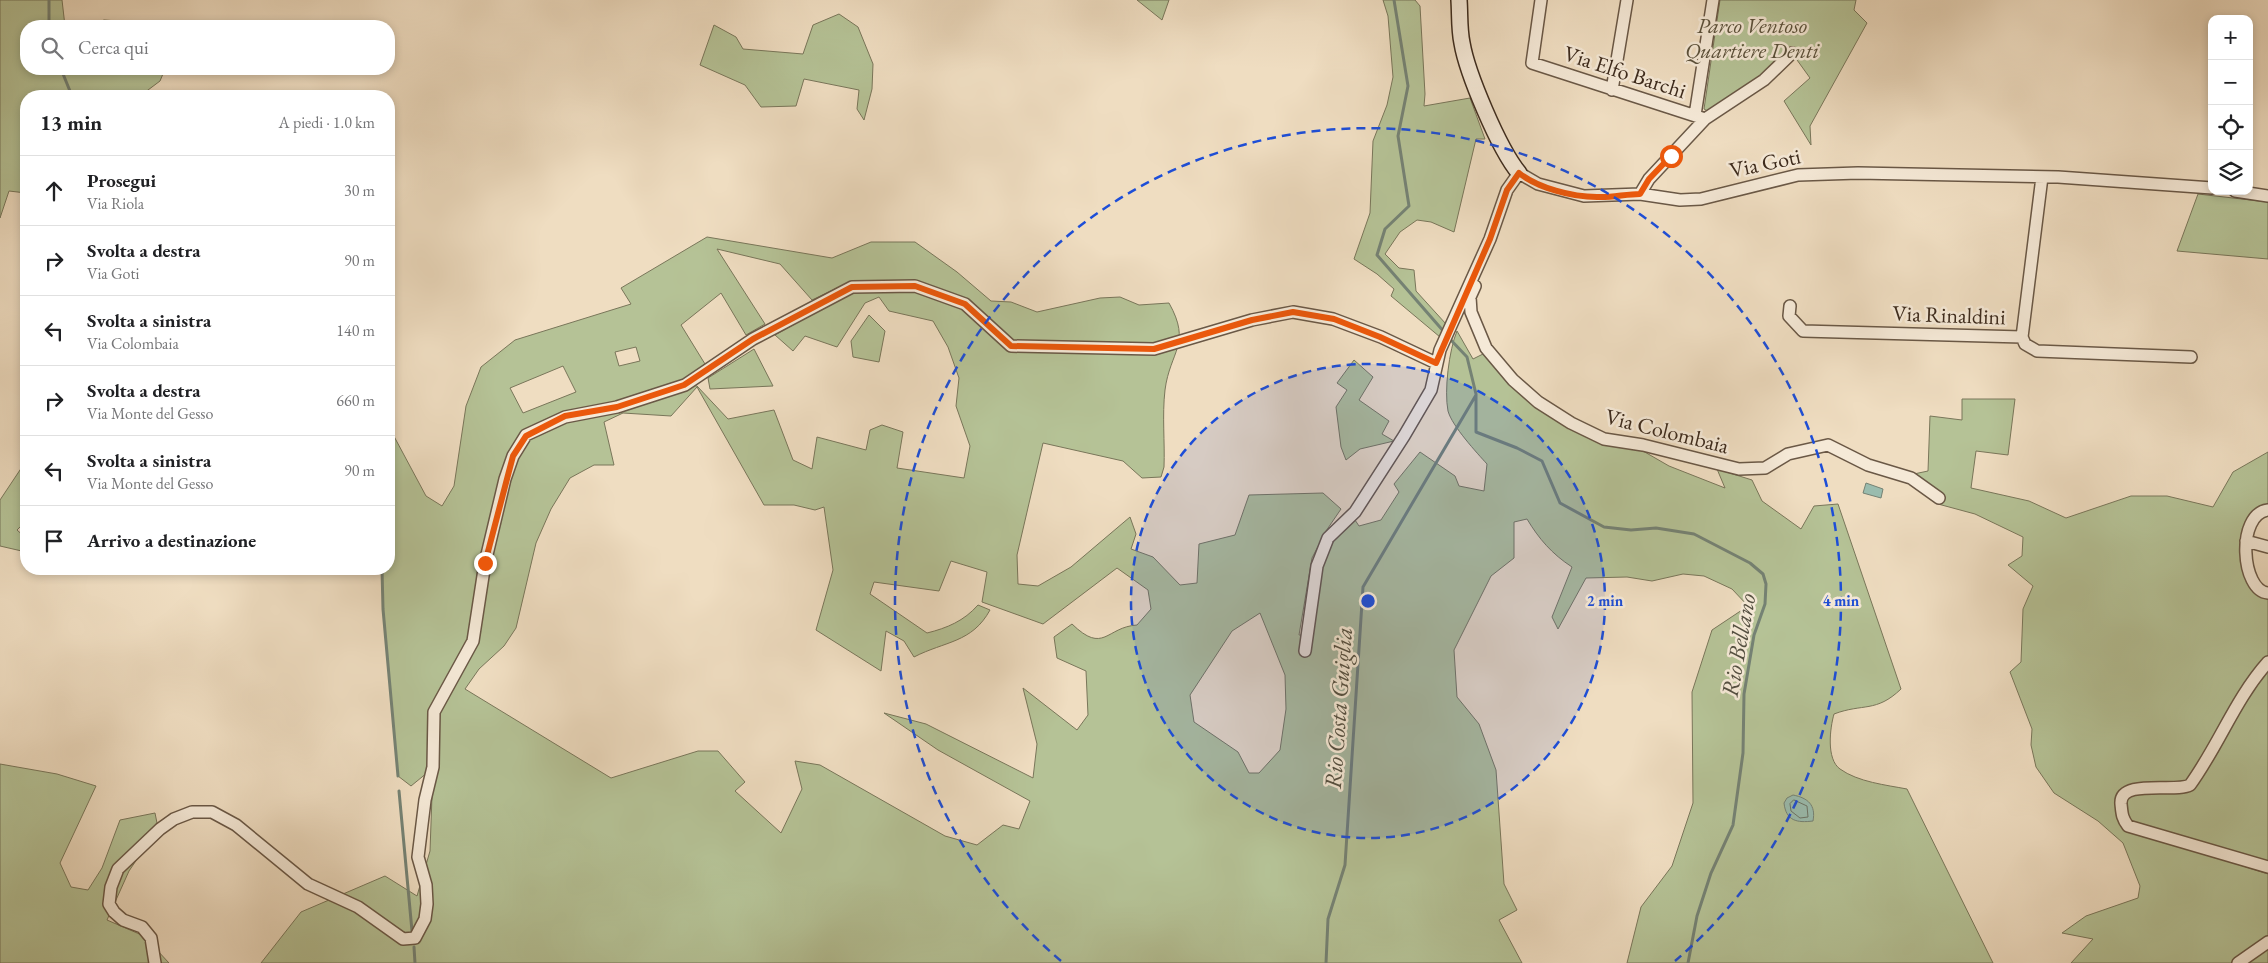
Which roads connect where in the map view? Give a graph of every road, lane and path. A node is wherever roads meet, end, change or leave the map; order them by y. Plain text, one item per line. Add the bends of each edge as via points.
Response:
1 (1459, 0) edge
2 (1541, 0) edge
3 (1627, 0) edge
4 (1713, 0) edge
5 (1792, 53) dead end
6 (1612, 90) junction
7 (1700, 117) junction
8 (1519, 173) junction
9 (2042, 177) junction
10 (2208, 188) edge
11 (1640, 194) junction
12 (2253, 194) edge
13 (2268, 196) edge
14 (1477, 265) junction
15 (1790, 306) dead end
16 (2022, 337) junction
17 (2191, 357) dead end
18 (1436, 363) junction
19 (1939, 498) dead end
20 (2268, 510) edge
21 (2246, 541) junction
22 (2268, 547) edge
23 (2268, 593) edge
24 (1305, 651) dead end
25 (2268, 662) edge
26 (2268, 867) edge
27 (2268, 942) edge
28 (155, 963) edge
29 (2238, 963) edge

1 - 8 street, Via Goti via 1462,43 1468,66 1507,156
2 - 6 street, Via Elfo Barchi via 1532,63
3 - 6 street
4 - 7 street
5 - 7 street via 1764,80
6 - 7 street, Via Elfo Barchi
7 - 11 street
8 - 11 street, Via Goti via 1538,184 1584,196
8 - 14 street, Via Colombaia via 1507,190
9 - 10 street, Via Goti
9 - 11 street, Via Goti via 1798,175 1701,199 1680,200
9 - 16 street, Via Rinaldini
12 - 13 street
14 - 18 street, Via Colombaia
14 - 19 street, Via Colombaia via 1470,312 1486,348 1513,380 1538,402 1570,423 1604,439 1642,445 1739,470 1765,468 1788,454 1828,446 1868,465 1911,478
15 - 16 street, Via Rinaldini via 1789,316 1803,331
16 - 17 street via 2025,344 2038,352
18 - 24 street, Via Colombaia via 1433,385 1404,436 1355,512 1328,538 1318,566
18 - 28 street via 1334,319 1293,312 1252,320 1154,349 1011,346 965,304 915,286 852,287 753,339 684,385 617,407 565,416 526,436 513,456 485,563 473,641 434,712 433,767 418,857 426,885 425,919 415,938 403,939 358,907 308,884 236,825 212,812 192,812 160,829 118,869 111,887 109,904 123,920 142,927 151,938
20 - 21 street via 2253,520
21 - 22 street
21 - 23 street via 2250,575 2258,589
25 - 26 street via 2235,705 2190,785 2132,790 2121,800 2122,818 2128,826
27 - 29 street

